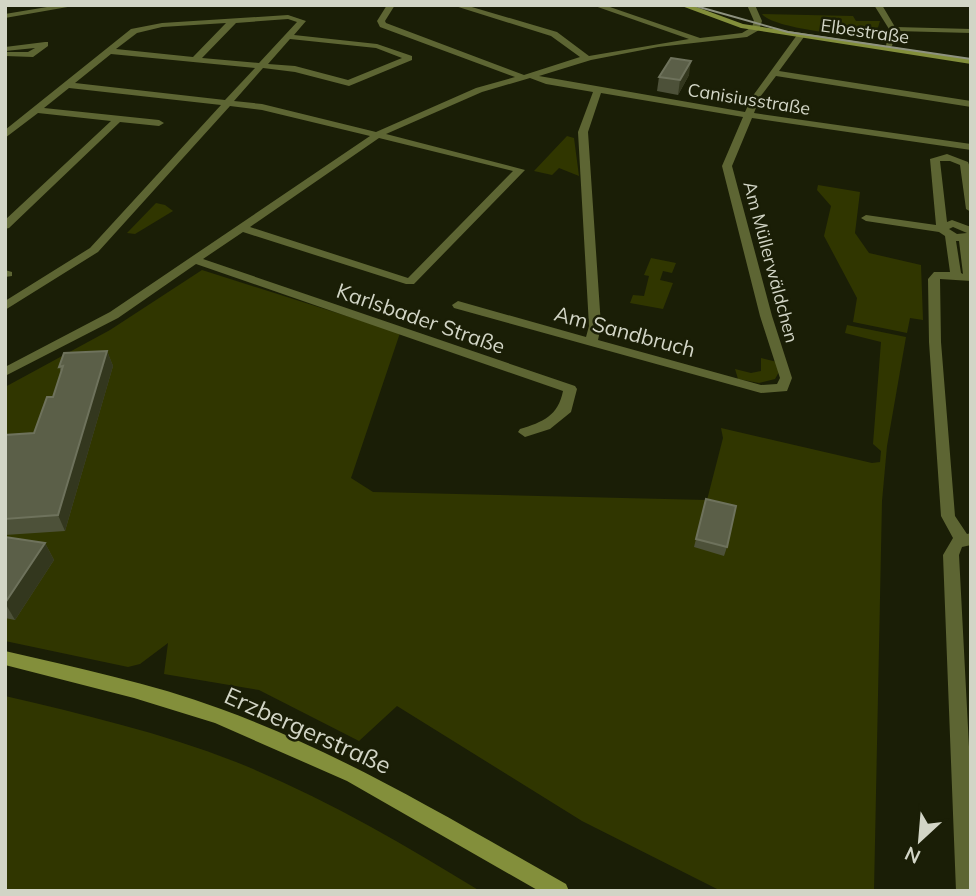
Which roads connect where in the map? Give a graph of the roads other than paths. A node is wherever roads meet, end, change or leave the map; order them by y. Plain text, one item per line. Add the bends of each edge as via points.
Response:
1 (75, 5) edge
2 (391, 5) edge
3 (456, 5) edge
4 (596, 5) edge
5 (683, 5) edge
6 (708, 5) edge
7 (751, 5) edge
8 (878, 5) edge
9 (5, 16) edge
10 (234, 20) junction
11 (757, 24) junction
12 (893, 29) junction
13 (971, 31) edge
14 (289, 37) junction
15 (800, 37) junction
16 (702, 40) junction
17 (889, 44) junction
18 (107, 51) junction
19 (971, 55) edge
20 (588, 58) junction
21 (195, 60) junction
22 (971, 62) edge
23 (264, 66) junction
24 (775, 73) junction
25 (524, 75) junction
26 (67, 85) junction
27 (598, 90) junction
28 (230, 102) junction
29 (971, 104) edge
30 (35, 110) junction
31 (747, 115) junction
32 (118, 119) junction
33 (159, 123) dead end
34 (379, 134) junction
35 (5, 135) edge
36 (971, 147) edge
37 (971, 209) edge
38 (866, 219) dead end
39 (5, 226) edge
40 (242, 228) junction
41 (946, 233) junction
42 (969, 235) edge
43 (195, 260) junction
44 (956, 276) junction
45 (970, 278) edge
46 (458, 305) dead end
47 (5, 306) edge
48 (591, 342) junction
49 (5, 372) edge
50 (782, 388) joint
51 (526, 432) dead end
52 (968, 540) edge
53 (9, 660) edge
54 (968, 884) edge
55 (559, 891) edge

1 - 9 street
2 - 25 street, Canisiusstraße via 383,25
3 - 20 street via 554,34
4 - 16 street
5 - 11 main road
6 - 11 main road, Elbestraße
7 - 11 street
8 - 12 street
10 - 14 street via 288,17 302,21
10 - 18 street via 151,26 134,31
10 - 21 street
11 - 15 main road, Elbestraße
11 - 16 street via 744,35
11 - 17 main road, Elbestraße
12 - 13 street
12 - 17 street
14 - 23 street
14 - 23 street via 377,46 409,58 349,83
15 - 22 main road, Elbestraße
15 - 24 street, Am Müllerwäldchen
16 - 20 street
17 - 19 main road, Elbestraße
18 - 21 street
18 - 26 street
20 - 25 street
21 - 23 street
23 - 28 street
24 - 29 street
24 - 31 street, Am Müllerwäldchen
25 - 27 street, Canisiusstraße
25 - 34 street
26 - 28 street
26 - 30 street
27 - 31 street, Canisiusstraße
27 - 48 street via 583,132 595,326
28 - 34 street
28 - 47 street via 86,258
30 - 32 street
30 - 35 street
31 - 36 street, Canisiusstraße
31 - 50 street, Am Müllerwäldchen via 727,166 786,378
32 - 33 street
32 - 39 street
34 - 40 street
34 - 40 street via 520,170 410,282
37 - 41 street via 965,164 953,158 935,159
38 - 41 street
40 - 43 street
41 - 42 street
41 - 44 street
42 - 45 street
43 - 49 street via 114,315
43 - 51 street, Karlsbader Straße via 570,389 566,409 545,426
44 - 45 street
44 - 52 street via 938,274 934,279 935,342 948,516
46 - 48 street, Am Sandbruch
48 - 50 street, Am Sandbruch via 761,389
52 - 54 street via 956,543 951,555
53 - 55 main road, Erzbergerstraße via 206,712 300,751 354,775

